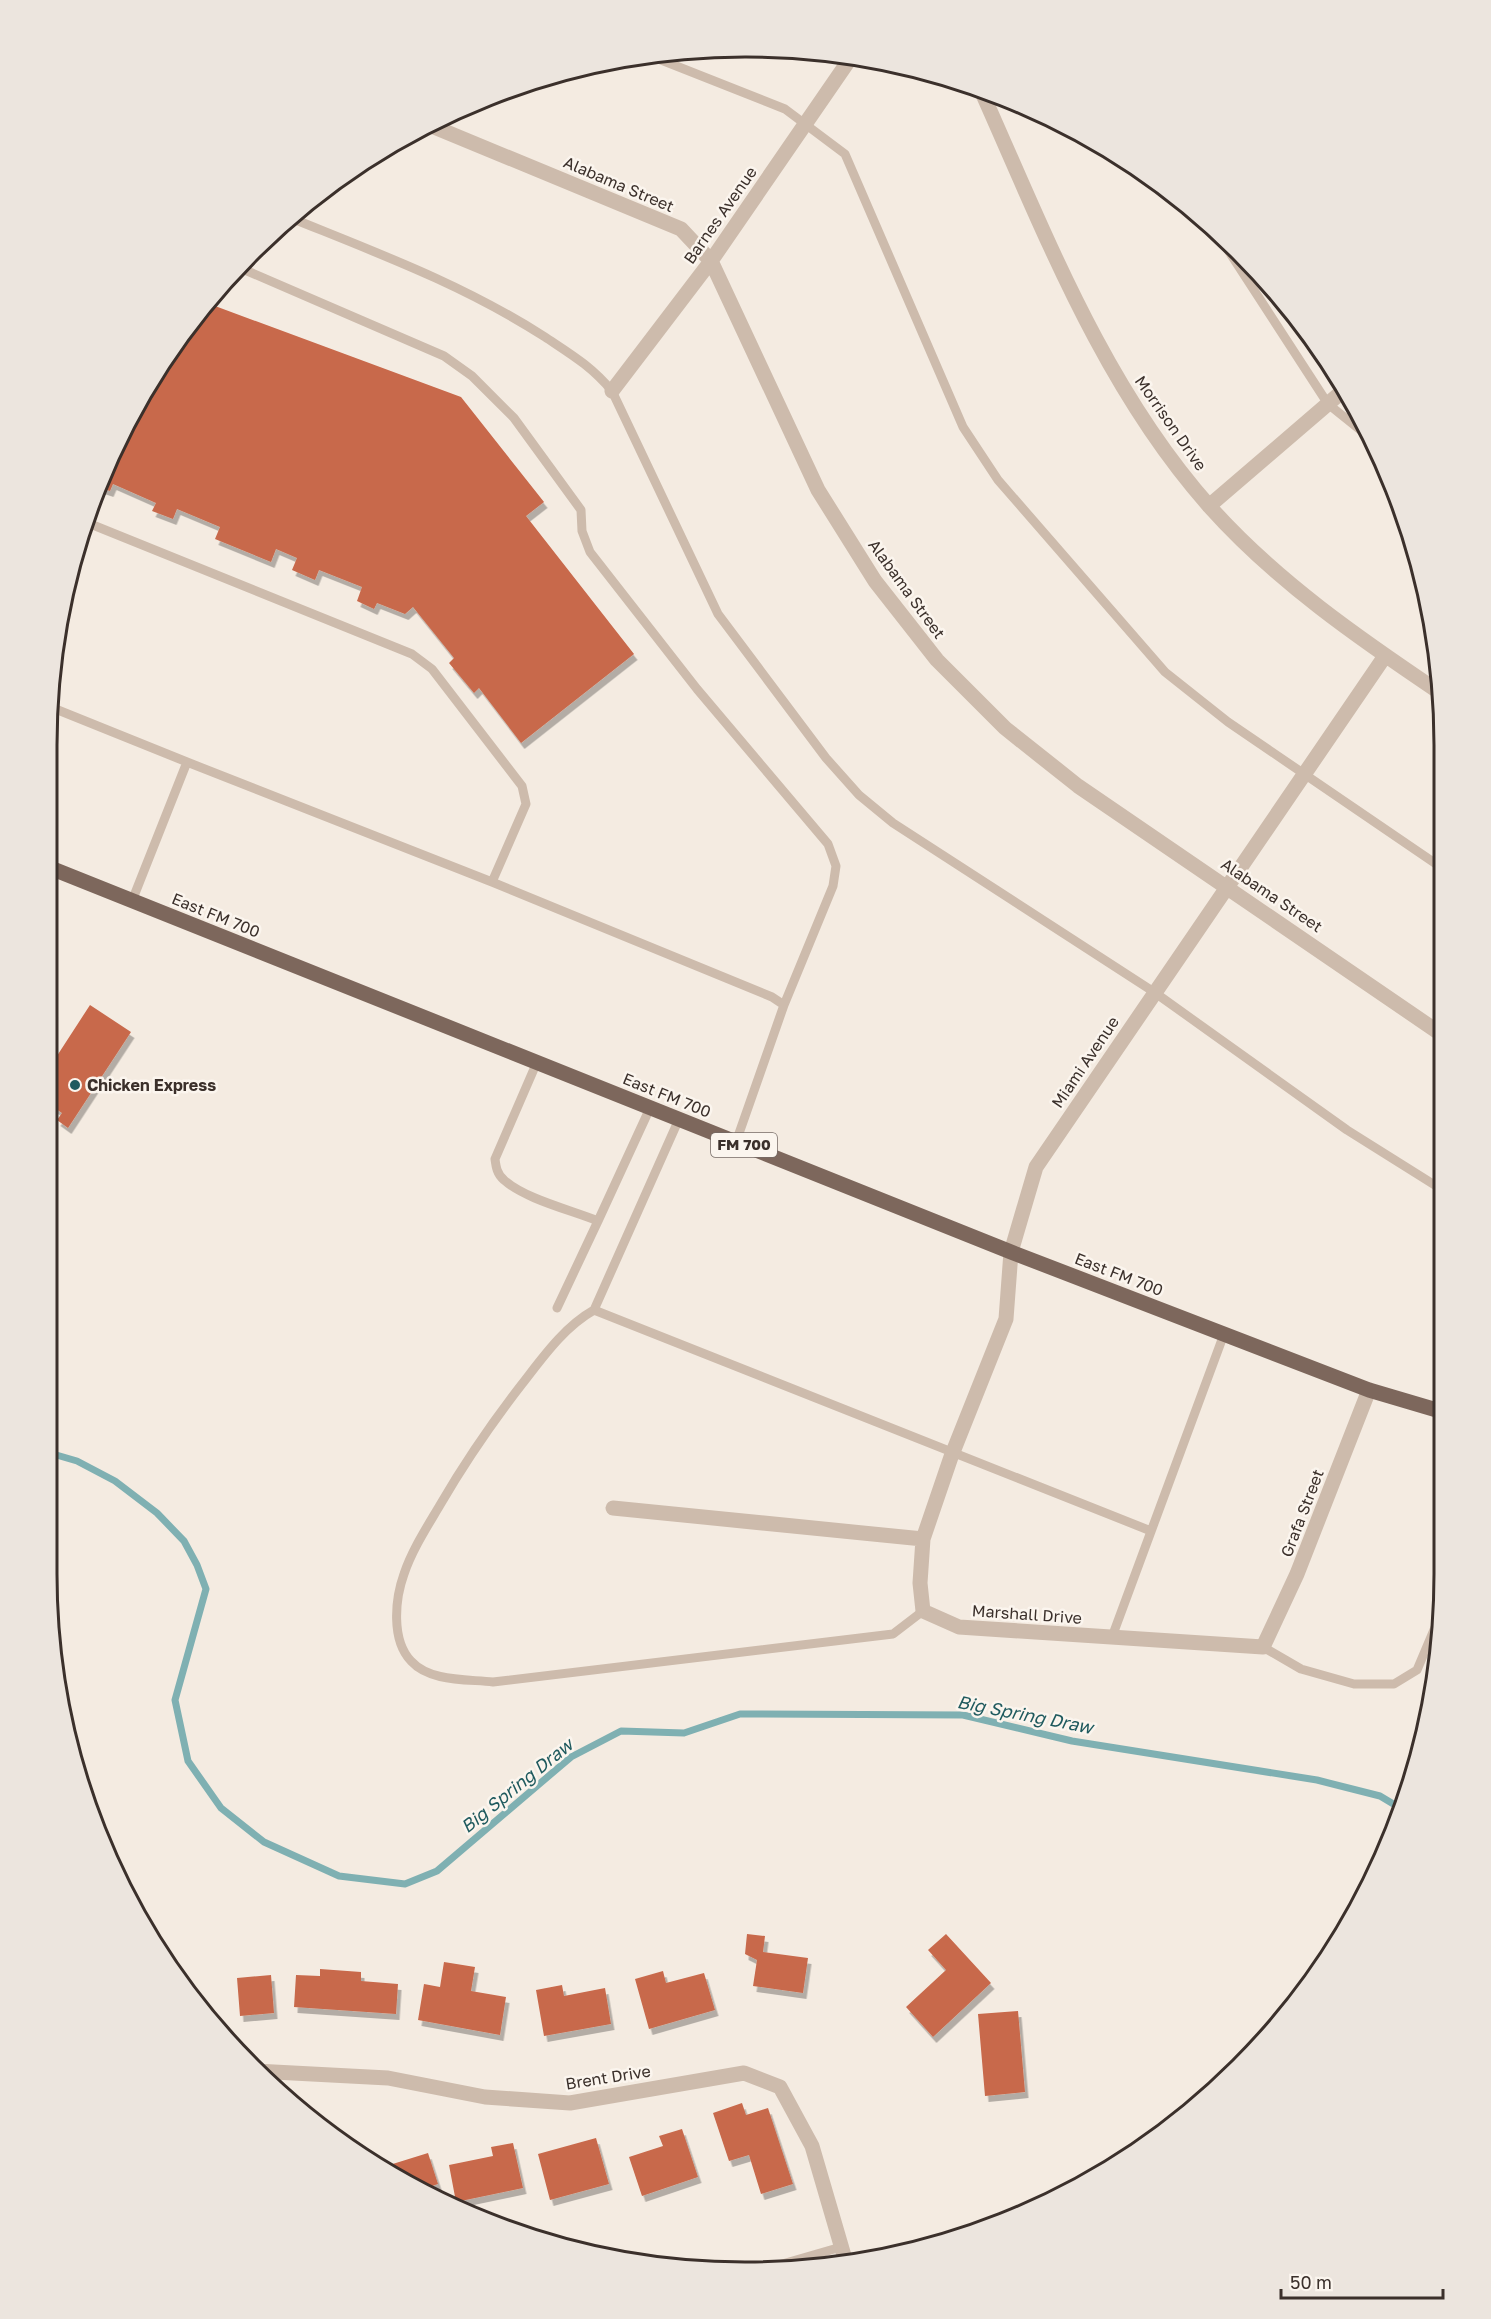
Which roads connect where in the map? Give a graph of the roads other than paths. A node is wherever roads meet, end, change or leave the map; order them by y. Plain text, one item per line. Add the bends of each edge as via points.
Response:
1 (666, 62) edge
2 (846, 65) edge
3 (986, 101) edge
4 (805, 124) junction
5 (439, 129) edge
6 (300, 222) edge
7 (711, 261) junction
8 (1238, 265) edge
9 (248, 271) edge
10 (612, 391) junction
11 (1338, 395) edge
12 (1328, 404) junction
13 (1355, 426) edge
14 (1209, 506) junction
15 (94, 525) edge
16 (1385, 656) junction
17 (1432, 687) edge
18 (58, 710) edge
19 (187, 762) junction
20 (1304, 774) junction
21 (1434, 863) edge
22 (57, 871) edge
23 (492, 882) junction
24 (1226, 885) junction
25 (132, 901) junction
26 (1154, 992) junction
27 (784, 1005) junction
28 (1434, 1028) edge
29 (537, 1062) junction
30 (650, 1108) junction
31 (679, 1119) junction
32 (736, 1142) junction
33 (1434, 1186) edge
34 (598, 1221) junction
35 (1011, 1252) junction
36 (557, 1308) dead end
37 (594, 1310) junction
38 (1224, 1334) junction
39 (1369, 1390) junction
40 (1434, 1409) edge
41 (953, 1452) junction
42 (613, 1508) dead end
43 (1151, 1531) junction
44 (923, 1539) junction
45 (923, 1611) junction
46 (1431, 1637) edge
47 (1112, 1638) junction
48 (1263, 1647) junction
49 (272, 2072) edge
50 (843, 2253) edge
51 (822, 2258) edge

1 - 4 lane via 784,110
2 - 4 street, Barnes Avenue
3 - 14 street, Morrison Drive via 1068,285 1110,367
4 - 7 street, Barnes Avenue
4 - 20 lane via 845,154 963,427 998,480 1165,672 1228,723
5 - 7 street, Alabama Street via 681,230
6 - 10 lane via 459,287 594,369
7 - 10 street, Barnes Avenue
7 - 24 street, Alabama Street via 818,490 875,581 937,660 1005,728 1078,786
8 - 12 lane
9 - 27 lane via 444,356 472,376 514,418 581,510 582,531 590,552 697,689 828,844 836,866 833,886
10 - 26 lane via 718,614 826,758 893,823
11 - 12 street
12 - 13 lane
12 - 14 street
14 - 16 street, Morrison Drive via 1257,555
15 - 23 lane via 412,654 432,669 522,786 526,804
16 - 17 street, Morrison Drive
16 - 20 street, Miami Avenue
18 - 19 lane
19 - 23 lane
19 - 25 lane
20 - 21 lane
20 - 24 street, Miami Avenue
22 - 25 main road, East FM 700 / FM 700
23 - 27 lane
24 - 26 street, Miami Avenue
24 - 28 street, Alabama Street
25 - 29 main road, East FM 700 / FM 700
26 - 33 lane via 1347,1130
26 - 35 street, Miami Avenue via 1036,1167
27 - 32 lane
29 - 30 main road, East FM 700 / FM 700
29 - 34 lane via 495,1159 496,1171 519,1190
30 - 31 main road, East FM 700 / FM 700
30 - 34 lane
31 - 32 main road, East FM 700 / FM 700
31 - 37 lane
32 - 35 main road, East FM 700 / FM 700
34 - 36 lane
35 - 38 main road, East FM 700 / FM 700
35 - 41 street, Miami Avenue via 1006,1319
37 - 41 lane
37 - 45 lane via 579,1319 548,1350 475,1445 421,1537 404,1574 396,1619 410,1661 432,1676 493,1682 893,1634
38 - 39 main road, East FM 700 / FM 700
38 - 43 lane
39 - 40 main road, East FM 700 / FM 700
39 - 48 street, Grafa Street via 1298,1574
41 - 43 lane
41 - 44 street, Miami Avenue
42 - 44 street
43 - 47 lane
44 - 45 street
45 - 47 street, Marshall Drive via 959,1627
46 - 48 lane via 1417,1670 1394,1684 1354,1684 1311,1672
47 - 48 street, Marshall Drive
49 - 50 street, Brent Drive via 388,2078 485,2097 570,2103 744,2073 780,2087 812,2146
50 - 51 lane

